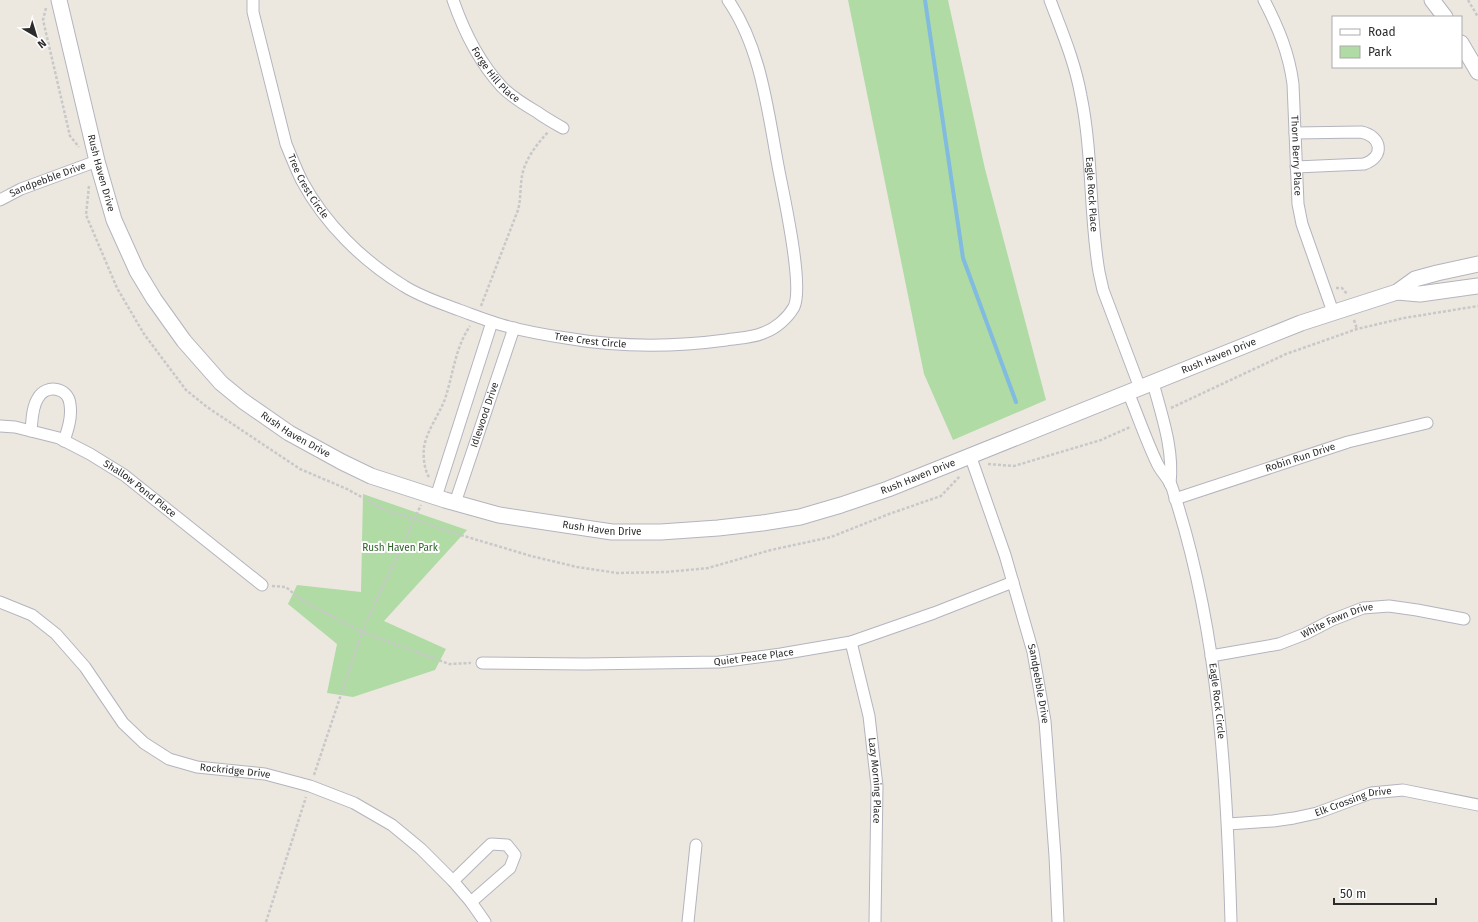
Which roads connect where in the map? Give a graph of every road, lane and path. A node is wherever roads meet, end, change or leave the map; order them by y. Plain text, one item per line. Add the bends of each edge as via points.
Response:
1 (253, 0) edge
2 (453, 0) edge
3 (728, 0) edge
4 (1050, 0) edge
5 (1264, 0) edge
6 (1432, 0) edge
7 (1468, 0) edge
8 (52, 3) edge
9 (1444, 16) edge
10 (1478, 17) edge
11 (1462, 45) edge
12 (1478, 72) edge
13 (563, 128) dead end
14 (1295, 133) junction
15 (92, 163) junction
16 (1296, 167) junction
17 (0, 200) edge
18 (1478, 264) edge
19 (1478, 286) edge
20 (1397, 292) junction
21 (1478, 306) edge
22 (1333, 312) junction
23 (492, 322) junction
24 (514, 328) junction
25 (1141, 388) junction
26 (1161, 413) junction
27 (1140, 422) junction
28 (1427, 423) dead end
29 (0, 426) edge
30 (31, 431) junction
31 (64, 441) junction
32 (972, 462) junction
33 (1170, 484) junction
34 (431, 495) junction
35 (1176, 499) junction
36 (455, 503) junction
37 (414, 519) junction
38 (1013, 582) junction
39 (262, 585) joint
40 (0, 602) edge
41 (1464, 619) dead end
42 (362, 632) junction
43 (851, 642) junction
44 (1212, 656) junction
45 (482, 663) joint
46 (310, 786) junction
47 (1478, 805) edge
48 (1228, 824) junction
49 (696, 845) dead end
50 (453, 881) junction
51 (471, 902) junction
52 (266, 922) edge
53 (485, 922) edge
54 (688, 922) edge
55 (875, 922) edge
56 (1058, 922) edge
57 (1231, 922) edge

1 - 23 street, Tree Crest Circle via 252,12 286,144 303,182 328,219 364,257 406,288
2 - 13 street, Forge Hill Place via 473,47 503,88 520,102
3 - 24 street, Tree Crest Circle via 744,25 751,42 767,107 792,242 796,280 795,306 784,321 762,334 671,345 567,339
4 - 25 street, Eagle Rock Place via 1070,54 1082,101 1103,290
5 - 14 street, Thorn Berry Place via 1281,35 1291,68
6 - 9 street
7 - 10 path
8 - 15 street, Rush Haven Drive
8 - 15 path via 43,20 70,136
11 - 12 street
14 - 16 street, Thorn Berry Place
14 - 16 street via 1361,132 1374,138 1378,146 1377,155 1364,164
15 - 17 street, Sandpebble Drive via 21,189
15 - 34 street, Rush Haven Drive via 137,271 184,341 221,383 263,416 313,447 371,476
15 - 37 path via 86,215 117,288 144,334 186,390 207,407 300,469 347,489 385,510
16 - 22 street, Thorn Berry Place via 1299,213
18 - 20 street, Rush Haven Drive via 1415,279
19 - 20 street, Rush Haven Drive via 1420,294
20 - 22 street, Rush Haven Drive
21 - 26 path via 1404,318 1357,329 1286,354
22 - 25 street, Rush Haven Drive
23 - 24 street, Tree Crest Circle
23 - 34 street, Idlewood Drive
24 - 36 street, Idlewood Drive
25 - 26 street, Eagle Rock Circle
25 - 27 street, Eagle Rock Circle
25 - 32 street, Rush Haven Drive
26 - 33 street, Eagle Rock Circle via 1170,451
27 - 32 path via 1101,440 1014,466
27 - 33 street, Eagle Rock Circle via 1158,464
28 - 35 street, Robin Run Drive via 1348,442
29 - 30 street, Shallow Pond Place
30 - 31 street, Shallow Pond Place
30 - 31 street via 35,404 39,396 50,389 58,389 65,393 70,402 70,422
31 - 39 street, Shallow Pond Place via 124,475
32 - 36 street, Rush Haven Drive via 800,517 718,528 612,532 499,515
32 - 37 path via 941,496 831,537 771,550 708,568 617,573 530,556
32 - 38 street, Sandpebble Drive
33 - 35 street, Eagle Rock Circle
34 - 36 street, Rush Haven Drive
34 - 37 path
35 - 44 street, Eagle Rock Circle via 1191,552
37 - 42 path
38 - 43 street, Quiet Peace Place
38 - 56 street, Sandpebble Drive via 1033,652 1045,721
39 - 42 path via 286,587 301,600
40 - 46 street, Rockridge Drive via 32,615 56,634 85,667 123,723 144,743 170,759 197,767 265,774
41 - 44 street, White Fawn Drive via 1389,606 1363,608 1279,644
42 - 45 path via 449,664
42 - 46 path
43 - 45 street, Quiet Peace Place via 719,662
43 - 55 street, Lazy Morning Place via 869,716 877,786
44 - 48 street, Eagle Rock Circle
46 - 50 street, Rockridge Drive via 354,803 392,825
46 - 52 path
47 - 48 street, Elk Crossing Drive via 1403,790 1371,793 1317,813 1294,818
48 - 57 street, Eagle Rock Circle
49 - 54 street
50 - 51 street, Rockridge Drive
50 - 51 street via 491,844 507,845 515,855 510,868
51 - 53 street, Rockridge Drive

